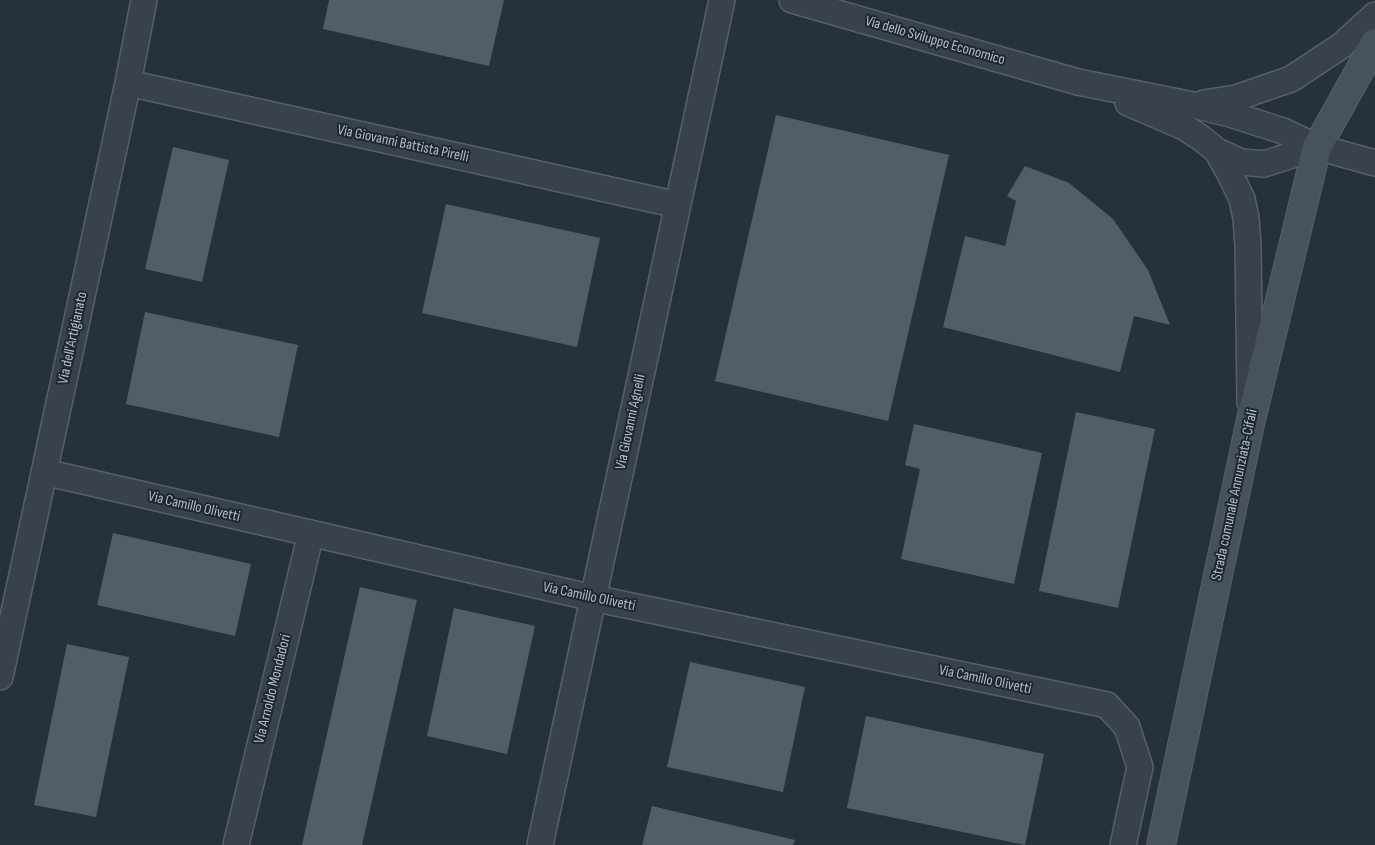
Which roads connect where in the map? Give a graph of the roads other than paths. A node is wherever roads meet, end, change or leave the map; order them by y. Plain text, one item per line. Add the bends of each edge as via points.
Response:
1 (144, 0) edge
2 (722, 0) edge
3 (792, 0) edge
4 (1375, 14) edge
5 (1375, 43) edge
6 (1078, 82) junction
7 (128, 83) junction
8 (1193, 105) junction
9 (1317, 147) junction
10 (1217, 151) junction
11 (1375, 163) edge
12 (678, 205) junction
13 (1250, 424) junction
14 (44, 472) junction
15 (311, 533) junction
16 (593, 598) junction
17 (0, 677) edge
18 (236, 845) edge
19 (540, 845) edge
20 (1123, 845) edge
21 (1160, 845) edge

1 - 7 street, Via dell'Artigianato
2 - 12 street, Via Giovanni Agnelli
3 - 6 street, Via dello Sviluppo Economico
4 - 8 street via 1341,46 1291,79 1236,98
5 - 9 street, Strada comunale Annunziata-Cifali
6 - 8 street
6 - 10 street via 1184,127
7 - 12 street, Via Giovanni Battista Pirelli
7 - 14 street, Via dell'Artigianato
8 - 9 street via 1283,131
9 - 10 street via 1264,164 1241,162
9 - 11 street
9 - 13 street, Strada comunale Annunziata-Cifali
10 - 13 street via 1242,199 1246,218
12 - 16 street, Via Giovanni Agnelli
13 - 21 street, Strada comunale Annunziata-Cifali
14 - 15 street, Via Camillo Olivetti
14 - 17 street, Via dell'Artigianato
15 - 16 street, Via Camillo Olivetti
15 - 18 street, Via Arnoldo Mondadori
16 - 19 street, Via Giovanni Agnelli
16 - 20 street, Via Camillo Olivetti via 1107,705 1127,727 1140,767

